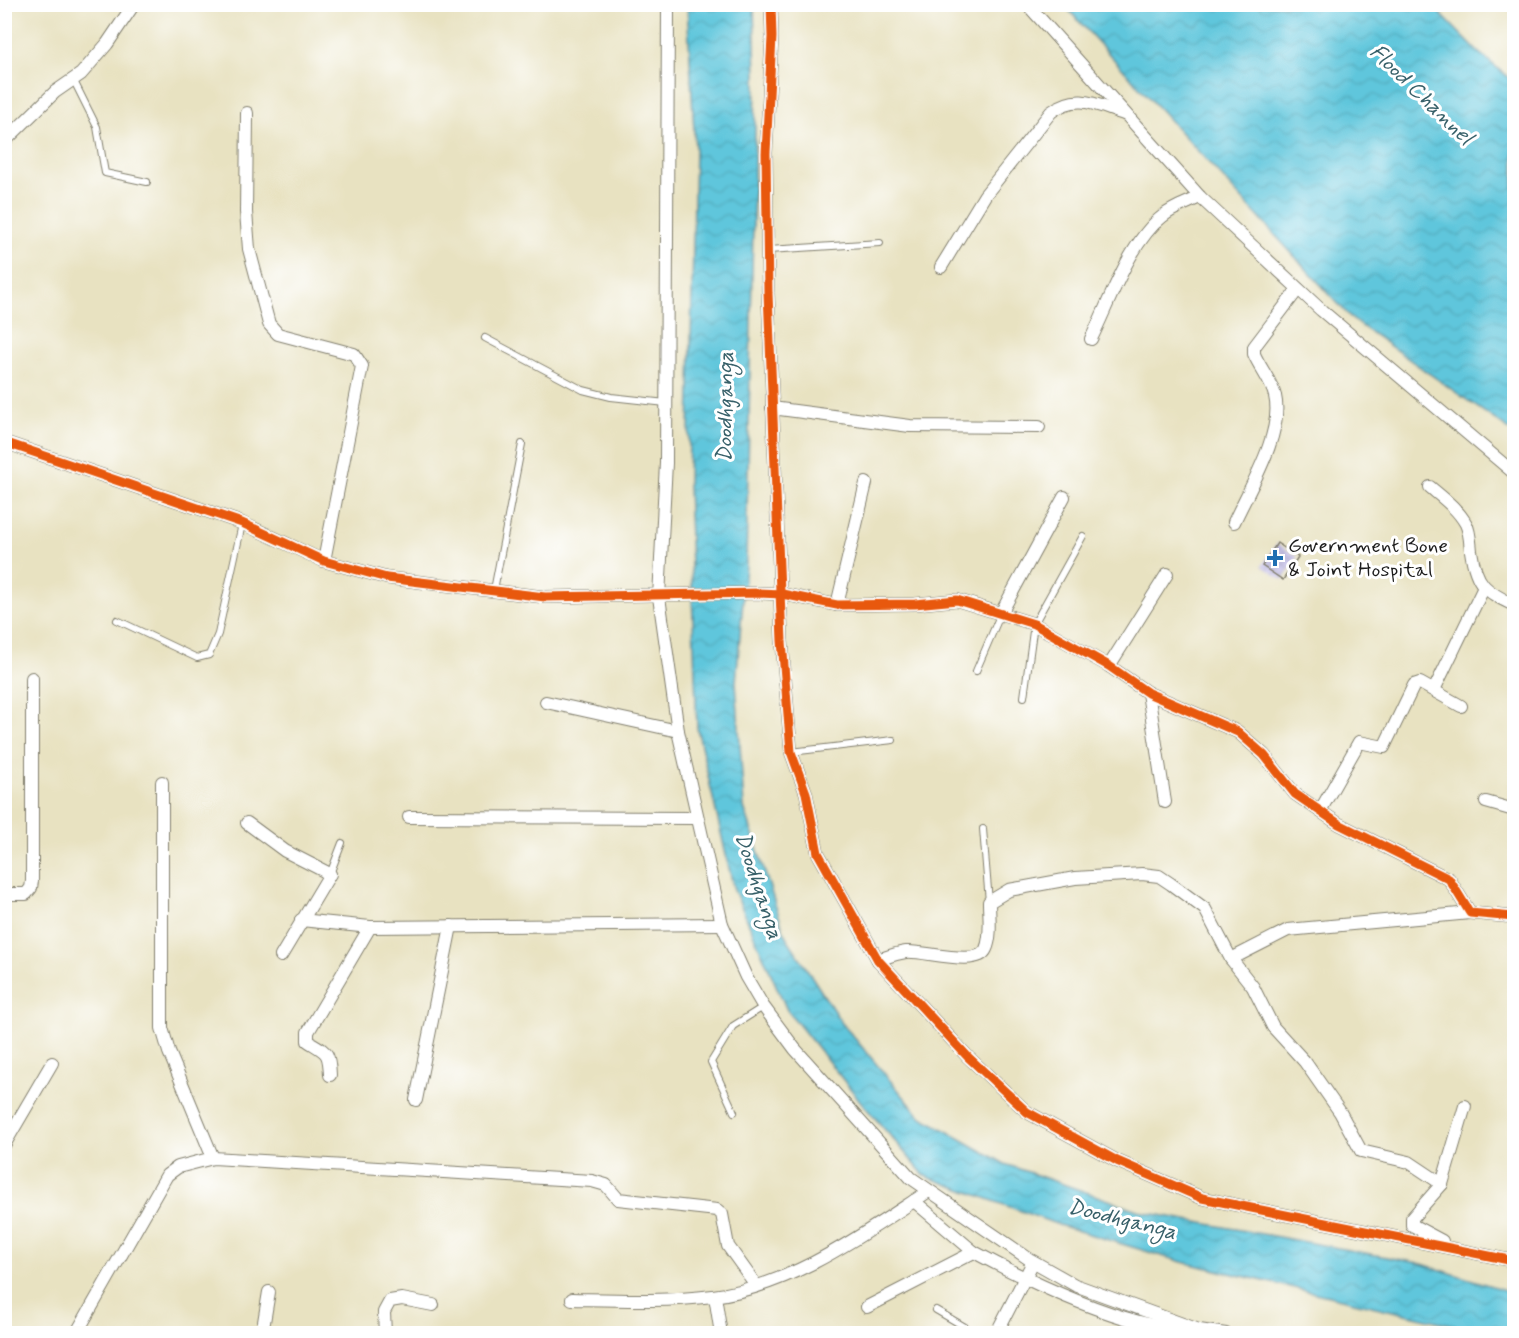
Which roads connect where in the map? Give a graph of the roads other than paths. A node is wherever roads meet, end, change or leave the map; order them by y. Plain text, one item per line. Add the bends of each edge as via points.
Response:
1 (134, 4) edge
2 (668, 4) edge
3 (771, 4) edge
4 (1027, 4) edge
5 (73, 80) junction
6 (247, 113) dead end
7 (1125, 114) junction
8 (4, 142) edge
9 (147, 182) dead end
10 (1200, 197) junction
11 (880, 243) dead end
12 (767, 250) junction
13 (941, 267) dead end
14 (1298, 289) junction
15 (485, 338) dead end
16 (1091, 339) dead end
17 (667, 403) junction
18 (772, 408) junction
19 (1039, 427) dead end
20 (4, 442) edge
21 (522, 444) dead end
22 (1515, 473) edge
23 (866, 483) dead end
24 (1430, 487) dead end
25 (1064, 497) dead end
26 (1234, 522) dead end
27 (242, 523) junction
28 (1083, 536) dead end
29 (324, 561) junction
30 (1167, 574) dead end
31 (1484, 587) junction
32 (494, 591) junction
33 (782, 594) junction
34 (659, 597) junction
35 (837, 605) junction
36 (1515, 605) edge
37 (1001, 613) junction
38 (117, 620) dead end
39 (1034, 624) junction
40 (1109, 666) junction
41 (976, 671) dead end
42 (32, 678) dead end
43 (1434, 690) junction
44 (1148, 693) junction
45 (1024, 697) dead end
46 (546, 702) dead end
47 (1461, 706) dead end
48 (678, 731) junction
49 (893, 740) dead end
50 (791, 752) junction
51 (162, 782) dead end
52 (1165, 802) dead end
53 (1486, 802) dead end
54 (1515, 810) edge
55 (1320, 811) junction
56 (410, 817) dead end
57 (696, 818) junction
58 (247, 823) dead end
59 (983, 829) dead end
60 (342, 843) dead end
61 (330, 874) junction
62 (4, 894) edge
63 (989, 902) junction
64 (1470, 913) junction
65 (1515, 917) edge
66 (301, 920) junction
67 (722, 924) junction
68 (451, 926) junction
69 (370, 927) junction
70 (281, 957) dead end
71 (1232, 959) junction
72 (878, 960) junction
73 (763, 1006) junction
74 (52, 1063) dead end
75 (330, 1075) dead end
76 (416, 1100) dead end
77 (1465, 1106) dead end
78 (734, 1112) dead end
79 (4, 1145) edge
80 (213, 1158) junction
81 (1442, 1184) junction
82 (929, 1191) junction
83 (914, 1201) junction
84 (1462, 1250) junction
85 (974, 1252) junction
86 (1515, 1261) edge
87 (1033, 1262) junction
88 (1026, 1280) junction
89 (756, 1285) junction
90 (269, 1292) dead end
91 (715, 1296) junction
92 (572, 1299) dead end
93 (433, 1305) dead end
94 (867, 1308) dead end
95 (936, 1310) dead end
96 (1199, 1330) junction
97 (76, 1334) edge
98 (262, 1334) edge
99 (385, 1334) edge
100 (721, 1334) edge
101 (977, 1334) edge
102 (996, 1334) edge
103 (1226, 1334) edge

1 - 5 street via 107,44
2 - 17 street
3 - 12 street
4 - 7 street
5 - 8 street via 55,92
5 - 9 lane via 97,127 105,173
6 - 29 street via 249,249 269,324 278,334 354,354 362,366
7 - 10 street
7 - 13 street via 1075,100 1051,112 985,195
10 - 14 street
10 - 16 street via 1168,212 1149,228
11 - 12 lane
12 - 18 street
14 - 22 street
14 - 26 street via 1254,347 1275,395 1277,417
15 - 17 lane via 583,390
17 - 34 street
18 - 19 street via 910,426
18 - 33 street
20 - 27 street
21 - 32 lane
23 - 35 street
24 - 31 street via 1466,524 1473,566
25 - 37 street
27 - 29 street
27 - 38 lane via 218,634 209,655 196,658
28 - 39 lane
29 - 32 street via 387,578
30 - 40 street
31 - 36 street
31 - 43 street
32 - 34 street via 545,597
33 - 34 street
33 - 35 street
33 - 50 street
34 - 48 street
35 - 37 street via 957,600
37 - 39 street
37 - 41 lane
39 - 40 street
39 - 45 lane
40 - 44 street
42 - 62 street via 32,881 26,894
43 - 47 street
43 - 55 street via 1420,683 1414,685 1384,747 1359,742
44 - 52 street
44 - 55 street via 1238,732 1264,755 1295,794
46 - 48 street
48 - 57 street
49 - 50 lane
50 - 72 street via 806,793 818,853
51 - 80 street via 162,1028
53 - 54 street
55 - 64 street via 1449,879
56 - 57 street
57 - 67 street
58 - 61 street via 285,851
59 - 63 lane
60 - 61 lane
61 - 66 street
63 - 71 street via 1009,890 1075,878 1159,876 1205,909
63 - 72 street via 988,940 980,956 906,952
64 - 65 street
64 - 71 street via 1288,930
66 - 69 street
66 - 70 street
67 - 68 street
67 - 73 street
68 - 69 street
68 - 76 street
69 - 75 street via 308,1032 308,1041 328,1054
71 - 81 street via 1253,987 1273,1027 1305,1062 1340,1112 1361,1151 1409,1162
72 - 84 street via 968,1057 1027,1112 1117,1161 1203,1198
73 - 78 lane via 733,1026 711,1062
73 - 82 street via 795,1049 910,1178
74 - 79 street
77 - 81 street
80 - 89 street via 592,1181 606,1185 618,1199 717,1210 722,1214 728,1246
80 - 97 street via 178,1167 167,1175
81 - 84 street via 1413,1214 1412,1225
82 - 83 street
82 - 87 street
83 - 85 street
83 - 89 street via 804,1269
84 - 86 street
85 - 88 street
85 - 94 street
87 - 88 street
87 - 96 street via 1075,1285
88 - 96 street via 1121,1316 1171,1329
88 - 102 street
89 - 91 street
90 - 98 street
91 - 92 street
91 - 100 street
93 - 99 street via 402,1299 390,1301 384,1312
95 - 101 lane
96 - 103 street

